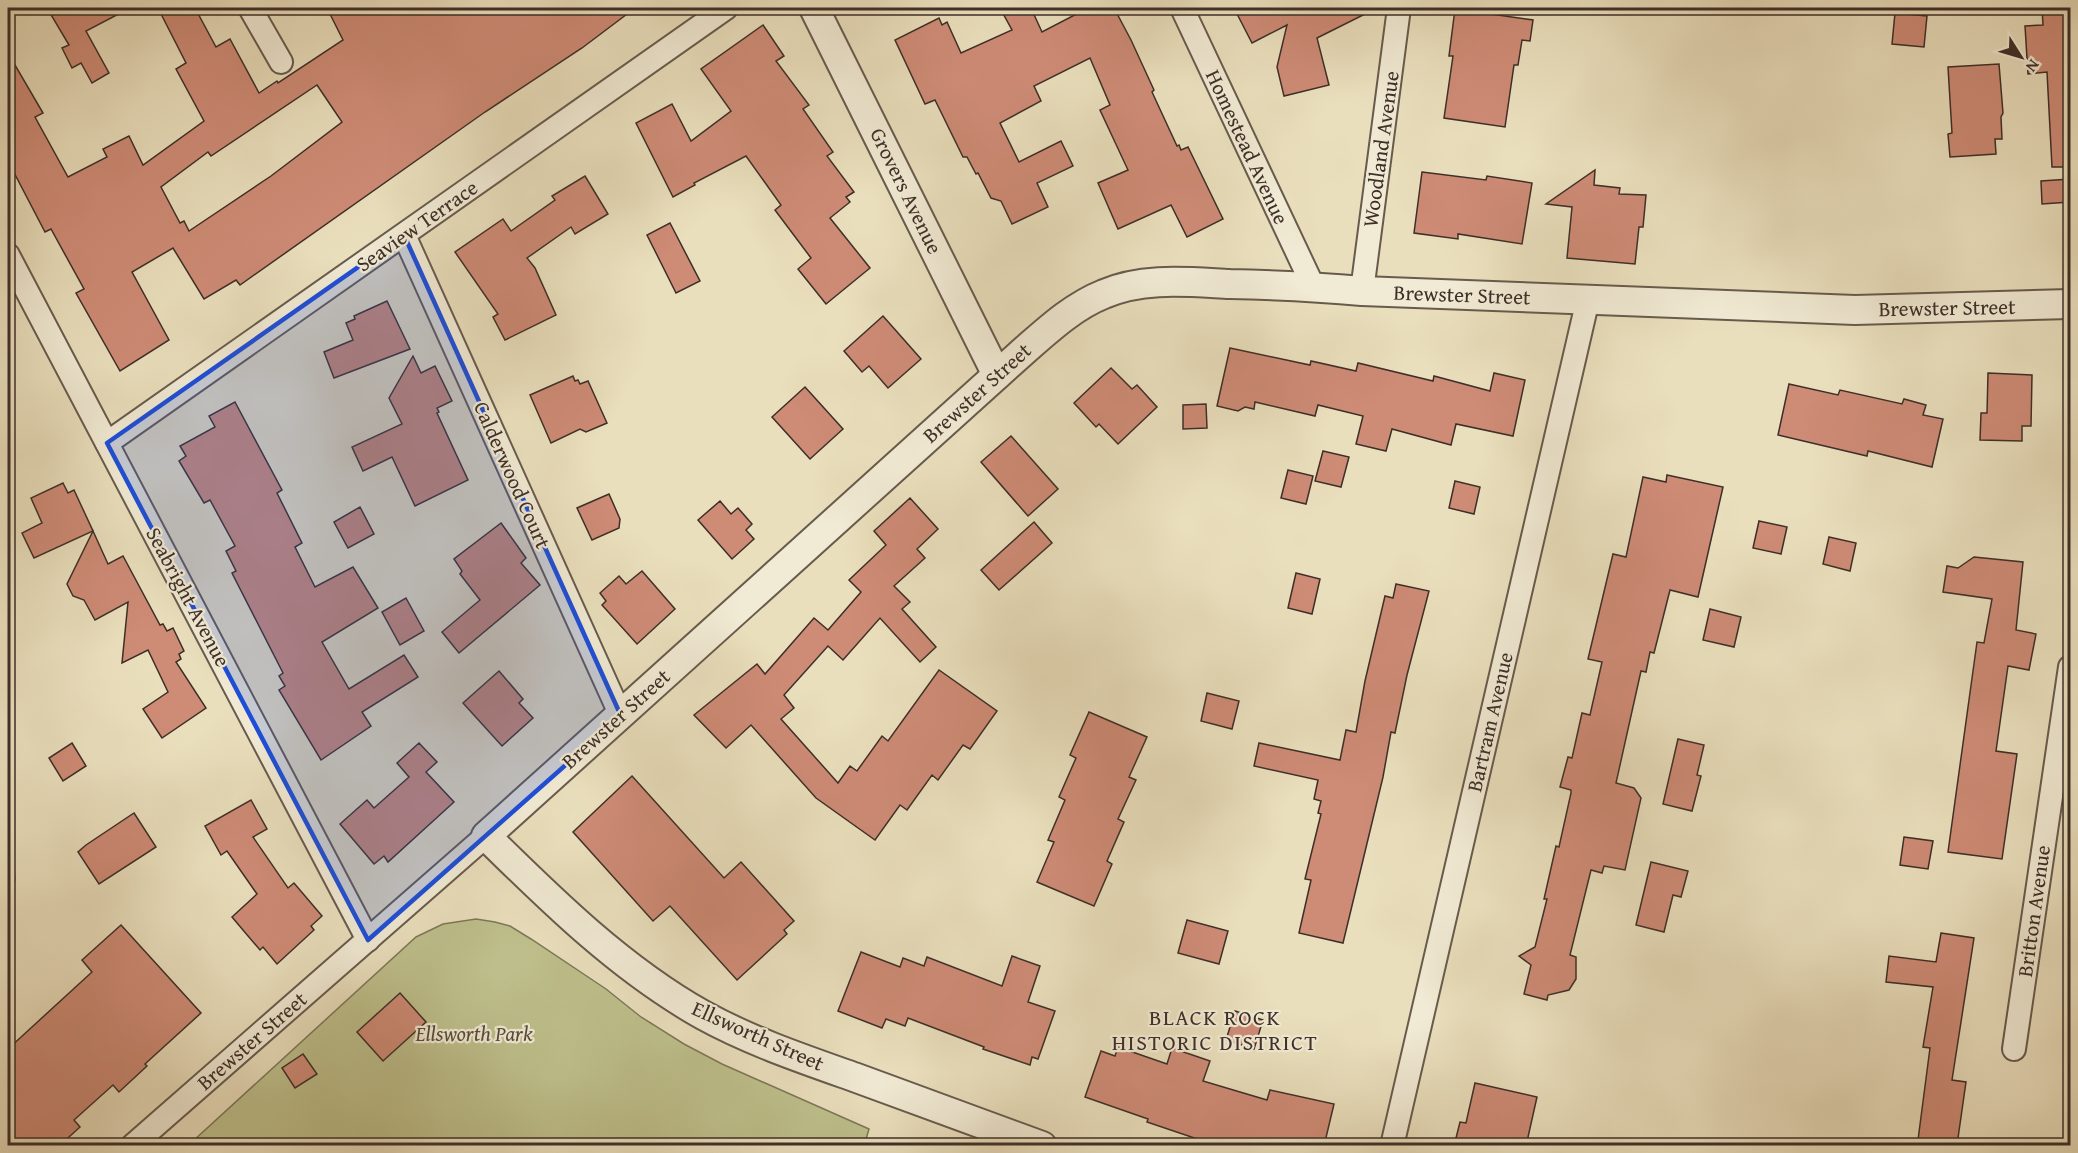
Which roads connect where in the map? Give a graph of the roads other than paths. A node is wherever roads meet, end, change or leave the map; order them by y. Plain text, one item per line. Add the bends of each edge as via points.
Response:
1 (250, 8) edge
2 (726, 8) edge
3 (814, 8) edge
4 (1182, 8) edge
5 (1399, 8) edge
6 (280, 62) dead end
7 (404, 235) junction
8 (8, 255) edge
9 (1313, 286) junction
10 (1362, 291) junction
11 (1587, 299) junction
12 (2070, 304) edge
13 (997, 375) junction
14 (107, 443) junction
15 (2070, 667) edge
16 (621, 716) junction
17 (486, 836) junction
18 (368, 940) junction
19 (2014, 1048) dead end
20 (132, 1146) edge
21 (1042, 1146) edge
22 (1392, 1146) edge

1 - 6 street
2 - 7 street, Seaview Terrace
3 - 13 street, Grovers Avenue
4 - 9 street, Homestead Avenue
5 - 10 street, Woodland Avenue
7 - 14 street, Seaview Terrace
7 - 16 street, Calderwood Court
8 - 14 street, Seabright Avenue
9 - 10 street, Brewster Street
9 - 13 street, Brewster Street via 1179,282 1121,287 1083,303
10 - 11 street, Brewster Street
11 - 12 street, Brewster Street via 1855,310
11 - 22 street, Bartram Avenue
13 - 16 street, Brewster Street
14 - 18 street, Seabright Avenue
15 - 19 street, Britton Avenue
16 - 17 street, Brewster Street
17 - 18 street, Brewster Street
17 - 21 street, Ellsworth Street via 601,942 703,1015 801,1058
18 - 20 street, Brewster Street

